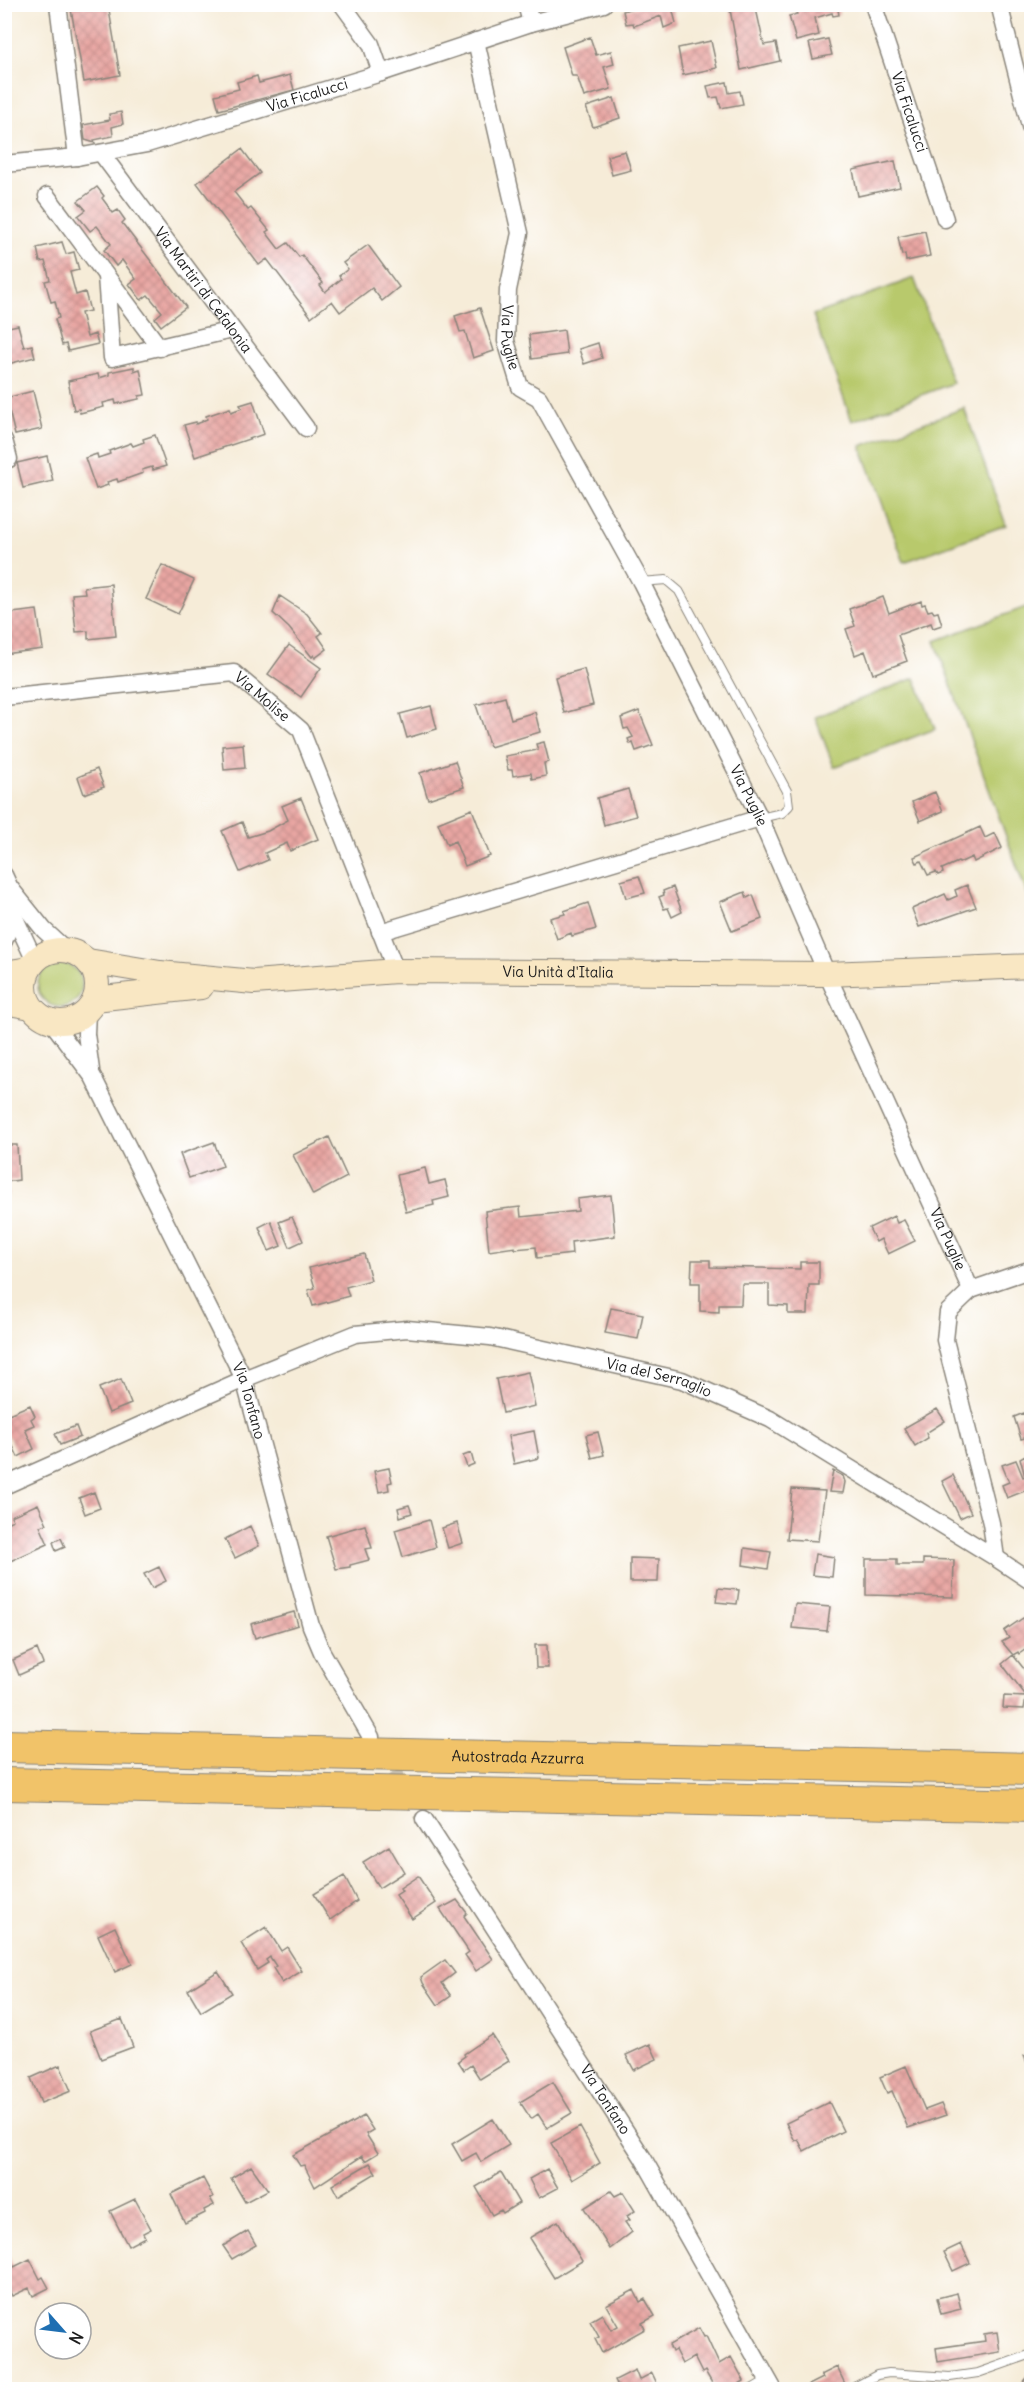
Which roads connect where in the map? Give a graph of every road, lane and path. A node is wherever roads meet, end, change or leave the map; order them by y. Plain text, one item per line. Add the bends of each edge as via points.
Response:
1 (58, 4) edge
2 (342, 4) edge
3 (526, 4) edge
4 (604, 4) edge
5 (873, 4) edge
6 (999, 4) edge
7 (531, 23) junction
8 (476, 41) junction
9 (381, 73) junction
10 (1032, 134) edge
11 (101, 153) junction
12 (77, 157) junction
13 (4, 164) edge
14 (47, 196) dead end
15 (945, 219) dead end
16 (106, 276) junction
17 (232, 330) junction
18 (160, 348) junction
19 (306, 428) dead end
20 (4, 440) edge
21 (9, 459) dead end
22 (641, 582) junction
23 (4, 696) edge
24 (760, 818) junction
25 (7, 881) edge
26 (14, 916) junction
27 (380, 932) junction
28 (4, 941) edge
29 (66, 950) junction
30 (88, 961) junction
31 (32, 965) junction
32 (1032, 966) edge
33 (396, 971) junction
34 (4, 973) edge
35 (827, 974) junction
36 (254, 982) junction
37 (4, 1002) edge
38 (91, 1005) junction
39 (31, 1007) junction
40 (51, 1021) junction
41 (93, 1077) junction
42 (1032, 1269) edge
43 (971, 1290) junction
44 (244, 1378) junction
45 (4, 1486) edge
46 (996, 1558) junction
47 (1032, 1582) edge
48 (371, 1737) tunnel mouth
49 (4, 1746) edge
50 (1032, 1769) edge
51 (4, 1784) edge
52 (1032, 1806) edge
53 (424, 1819) tunnel mouth
54 (1032, 2354) edge
55 (771, 2385) edge
56 (750, 2390) edge
57 (849, 2390) edge

1 - 12 street
2 - 9 street via 371,44
3 - 7 street
4 - 7 street, Via Ficalucci
5 - 15 street, Via Ficalucci
6 - 10 street
7 - 8 street, Via Ficalucci
8 - 9 street, Via Ficalucci
8 - 22 street, Via Puglie via 520,233 508,290 506,341 520,387 539,398
9 - 11 street, Via Ficalucci via 147,144
11 - 12 street, Via Ficalucci
11 - 17 street, Via Martiri di Cefalonia
12 - 13 street, Via Ficalucci
14 - 16 street
16 - 18 street
16 - 18 street via 112,358
17 - 18 street
17 - 19 street, Via Martiri di Cefalonia
20 - 21 street
22 - 24 street, Via Puglie
22 - 24 lane via 666,580 679,591 788,791 789,806 782,813
23 - 27 street, Via Molise via 234,673 301,730
24 - 27 street
24 - 35 street, Via Puglie
25 - 26 street
25 - 29 street via 44,930
26 - 28 street
26 - 31 street
27 - 33 street, Via Molise
29 - 30 main road
29 - 31 main road via 49,952
30 - 36 main road, Via Unità d'Italia
30 - 38 main road via 98,983
31 - 34 main road
31 - 39 main road via 25,989
32 - 35 main road, Via Unità d'Italia
33 - 35 main road, Via Unità d'Italia
33 - 36 main road, Via Unità d'Italia
35 - 43 street, Via Puglie
36 - 38 main road
37 - 39 main road
38 - 40 main road via 74,1020
38 - 41 street via 86,1043
39 - 40 main road
40 - 41 street
41 - 44 street, Via Tonfano
42 - 43 street
43 - 46 street via 948,1312 945,1340 991,1523
44 - 45 street, Via del Serraglio
44 - 46 street, Via del Serraglio via 355,1334 406,1329 490,1337 682,1380 770,1419
44 - 48 street, Via Tonfano via 311,1626
46 - 47 street, Via del Serraglio
49 - 50 highway, Autostrada Azzurra
51 - 52 highway
53 - 55 street, Via Tonfano via 643,2158
54 - 57 lane via 978,2373 950,2377 878,2375
55 - 56 lane

